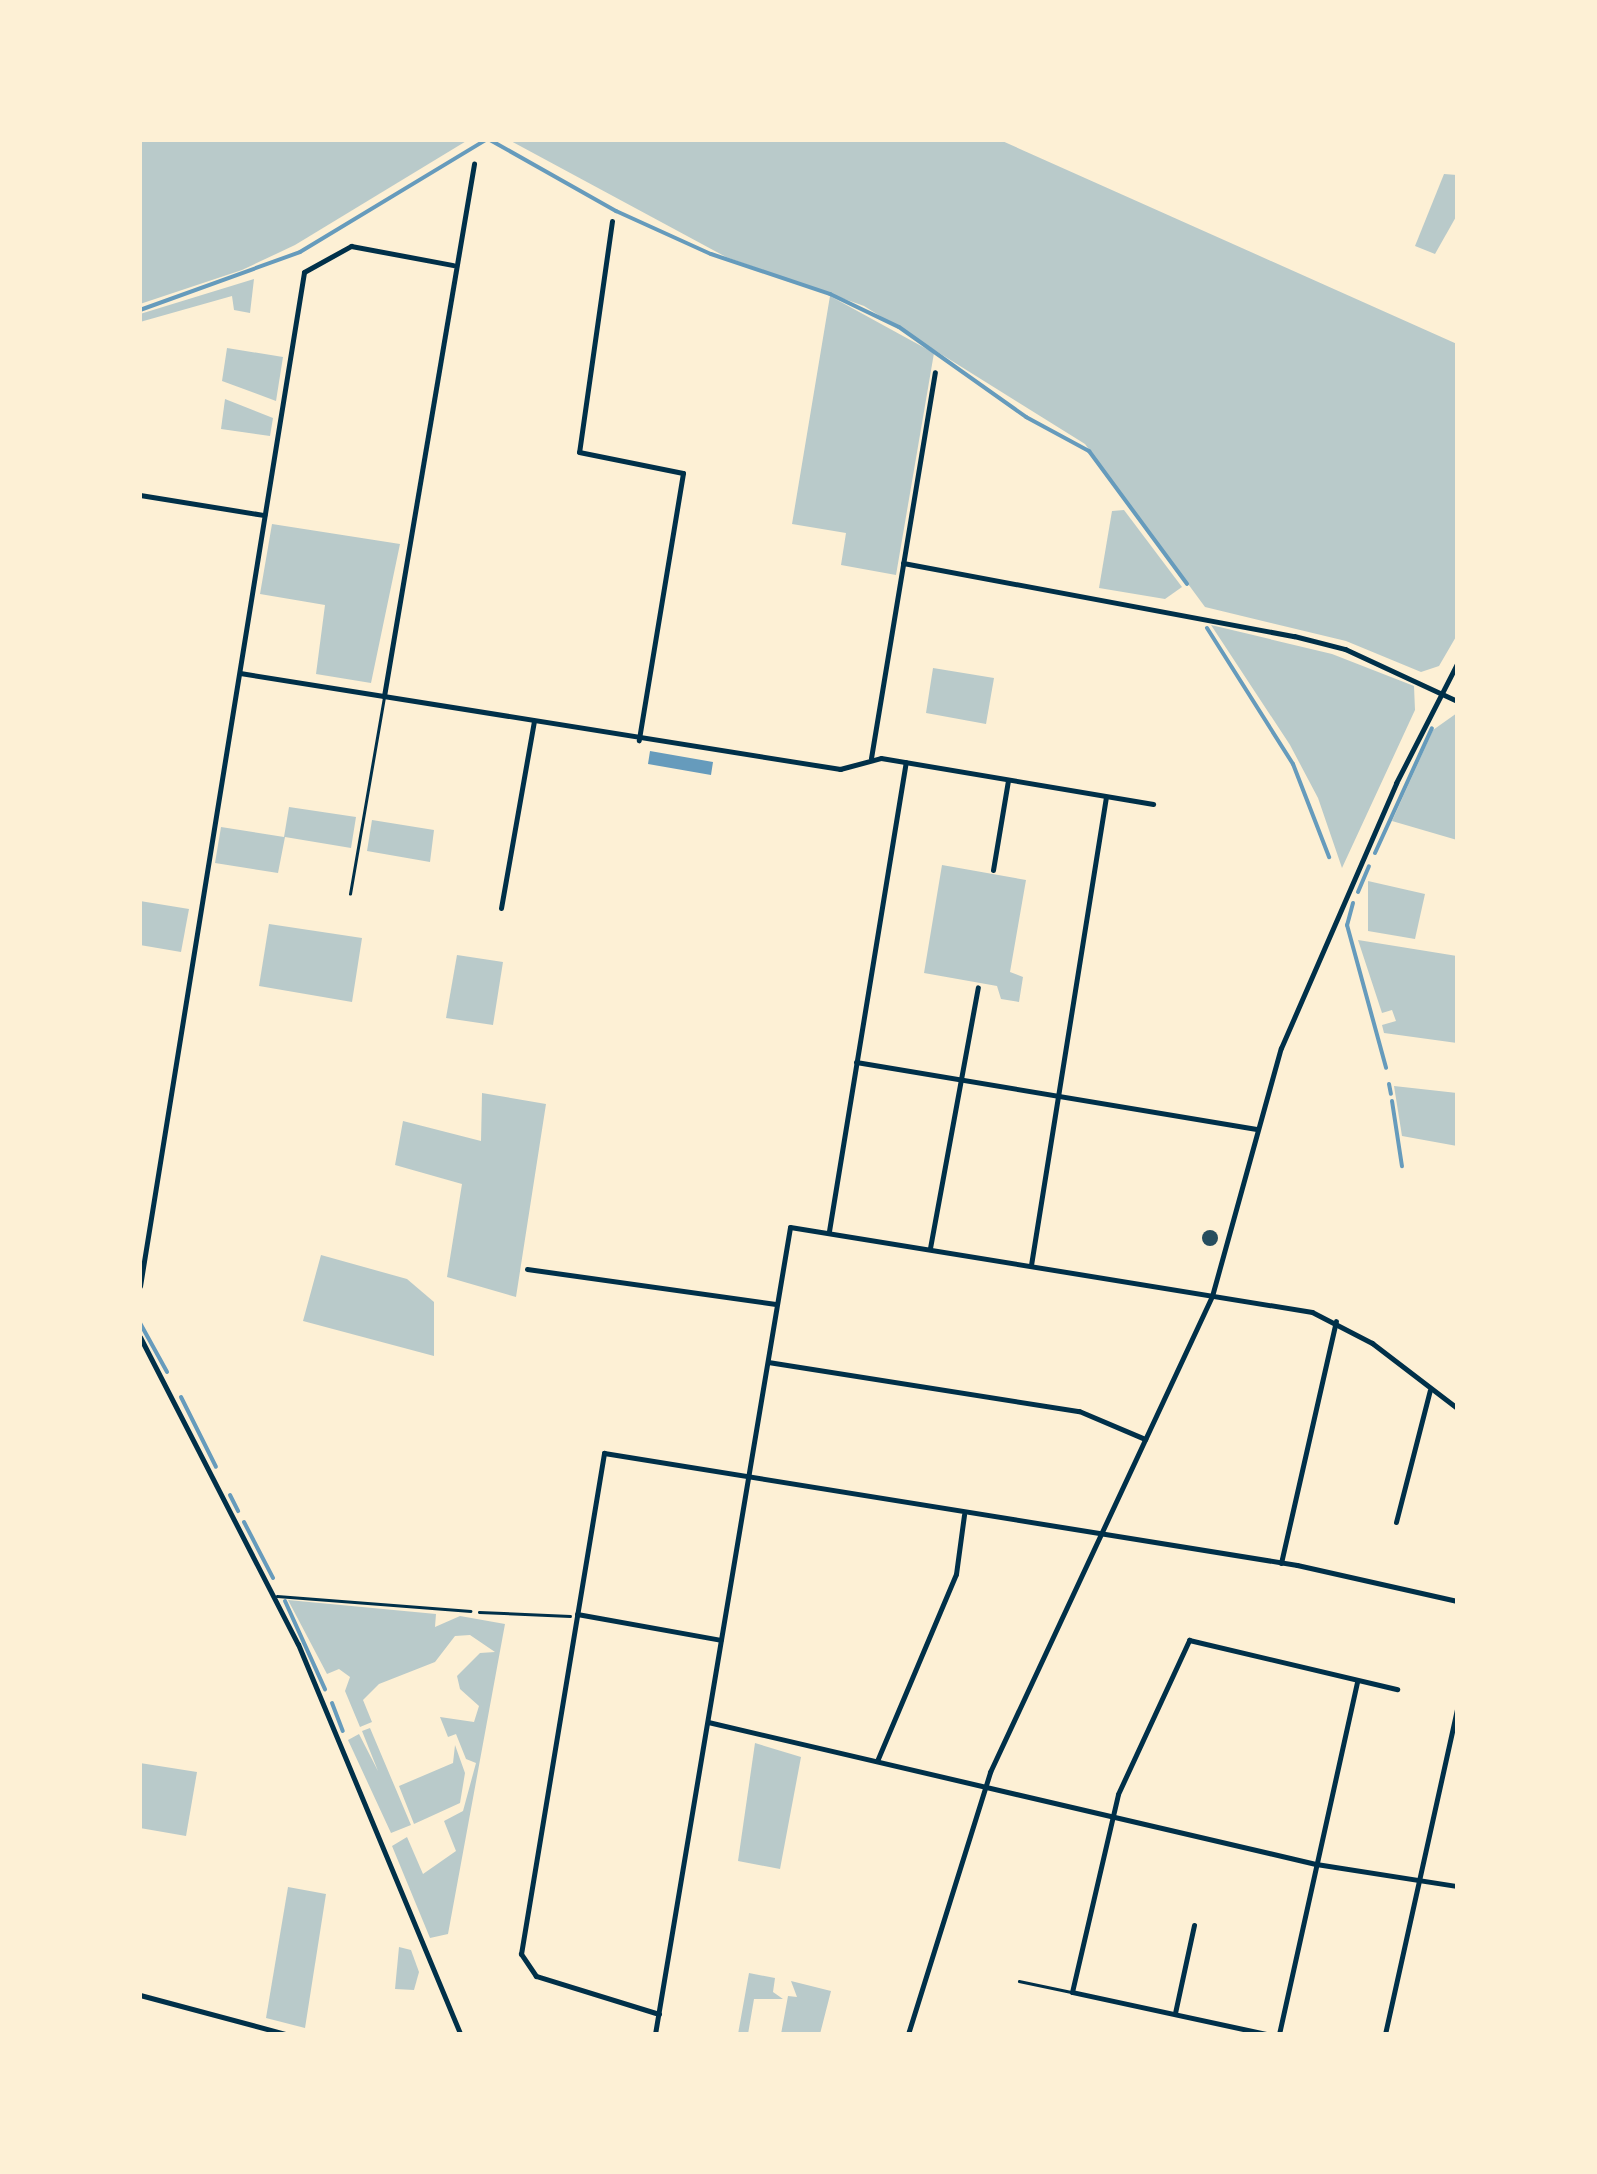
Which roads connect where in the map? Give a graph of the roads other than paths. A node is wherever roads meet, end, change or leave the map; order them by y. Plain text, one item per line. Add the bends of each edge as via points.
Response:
1 (474, 164) dead end
2 (612, 221) dead end
3 (454, 265) junction
4 (935, 372) dead end
5 (140, 495) edge
6 (264, 515) junction
7 (902, 564) junction
8 (1457, 664) edge
9 (238, 673) junction
10 (1442, 692) junction
11 (384, 696) junction
12 (1457, 701) edge
13 (534, 721) junction
14 (639, 740) junction
15 (871, 758) junction
16 (906, 762) junction
17 (1008, 780) junction
18 (1106, 797) junction
19 (1153, 804) dead end
20 (993, 870) dead end
21 (350, 894) dead end
22 (501, 908) dead end
23 (978, 987) dead end
24 (856, 1062) junction
25 (959, 1079) junction
26 (1060, 1096) junction
27 (1256, 1130) junction
28 (829, 1231) junction
29 (930, 1248) junction
30 (1031, 1265) junction
31 (527, 1269) dead end
32 (140, 1286) edge
33 (1212, 1296) junction
34 (776, 1304) junction
35 (1336, 1320) junction
36 (140, 1337) edge
37 (149, 1355) junction
38 (140, 1360) edge
39 (768, 1362) junction
40 (1431, 1389) junction
41 (1457, 1408) edge
42 (1146, 1440) junction
43 (749, 1480) junction
44 (964, 1516) junction
45 (1396, 1522) dead end
46 (1100, 1536) junction
47 (1281, 1563) junction
48 (275, 1596) junction
49 (1457, 1601) edge
50 (470, 1611) road end
51 (576, 1614) junction
52 (722, 1640) junction
53 (1357, 1681) junction
54 (1397, 1689) dead end
55 (1457, 1709) edge
56 (708, 1722) junction
57 (876, 1762) junction
58 (984, 1788) junction
59 (1110, 1818) junction
60 (1316, 1864) junction
61 (1420, 1881) junction
62 (1457, 1886) edge
63 (1194, 1925) dead end
64 (1019, 1981) dead end
65 (1072, 1992) junction
66 (140, 1995) edge
67 (1176, 2013) junction
68 (659, 2014) junction
69 (286, 2034) edge
70 (460, 2034) edge
71 (655, 2034) edge
72 (908, 2034) edge
73 (1266, 2034) edge
74 (1279, 2034) edge
75 (1385, 2034) edge

1 - 3 street
2 - 14 street via 578,452 683,474
3 - 6 street via 351,246 304,272
3 - 11 street
4 - 7 street
5 - 6 street
6 - 9 street
7 - 10 street via 1294,636 1345,649
7 - 15 street
8 - 10 street
9 - 11 street
9 - 32 street
10 - 12 street
10 - 27 street via 1306,986
11 - 13 street
11 - 21 lane
13 - 14 street
13 - 22 street
14 - 15 street via 840,769
15 - 16 street
16 - 17 street
16 - 24 street
17 - 18 street
17 - 20 street
18 - 19 street
18 - 26 street
23 - 25 street
24 - 25 street
24 - 28 street
25 - 26 street
25 - 29 street
26 - 27 street
26 - 30 street
27 - 33 street
28 - 29 street
28 - 34 street via 790,1227
29 - 30 street
30 - 33 street
31 - 34 street
33 - 35 street
33 - 42 street
34 - 39 street
35 - 40 street
35 - 47 street
36 - 37 street
37 - 38 street
37 - 48 street
39 - 42 street via 1080,1411
39 - 43 street
40 - 41 street
40 - 45 street
42 - 46 street
43 - 44 street
43 - 51 street via 604,1453
43 - 52 street
44 - 46 street
44 - 57 street via 956,1574
46 - 47 street
46 - 58 street
47 - 49 street
48 - 50 lane
48 - 70 street
51 - 52 street
51 - 68 street via 521,1954 536,1976
52 - 56 street
53 - 54 street
53 - 59 street via 1189,1640
53 - 60 street
55 - 61 street
56 - 57 street
56 - 68 street
57 - 58 street
58 - 59 street
58 - 72 street
59 - 60 street
59 - 65 street
60 - 61 street
60 - 74 street
61 - 62 street
61 - 75 street
63 - 67 street
64 - 65 lane
65 - 67 street
66 - 69 street
67 - 73 street
68 - 71 street

